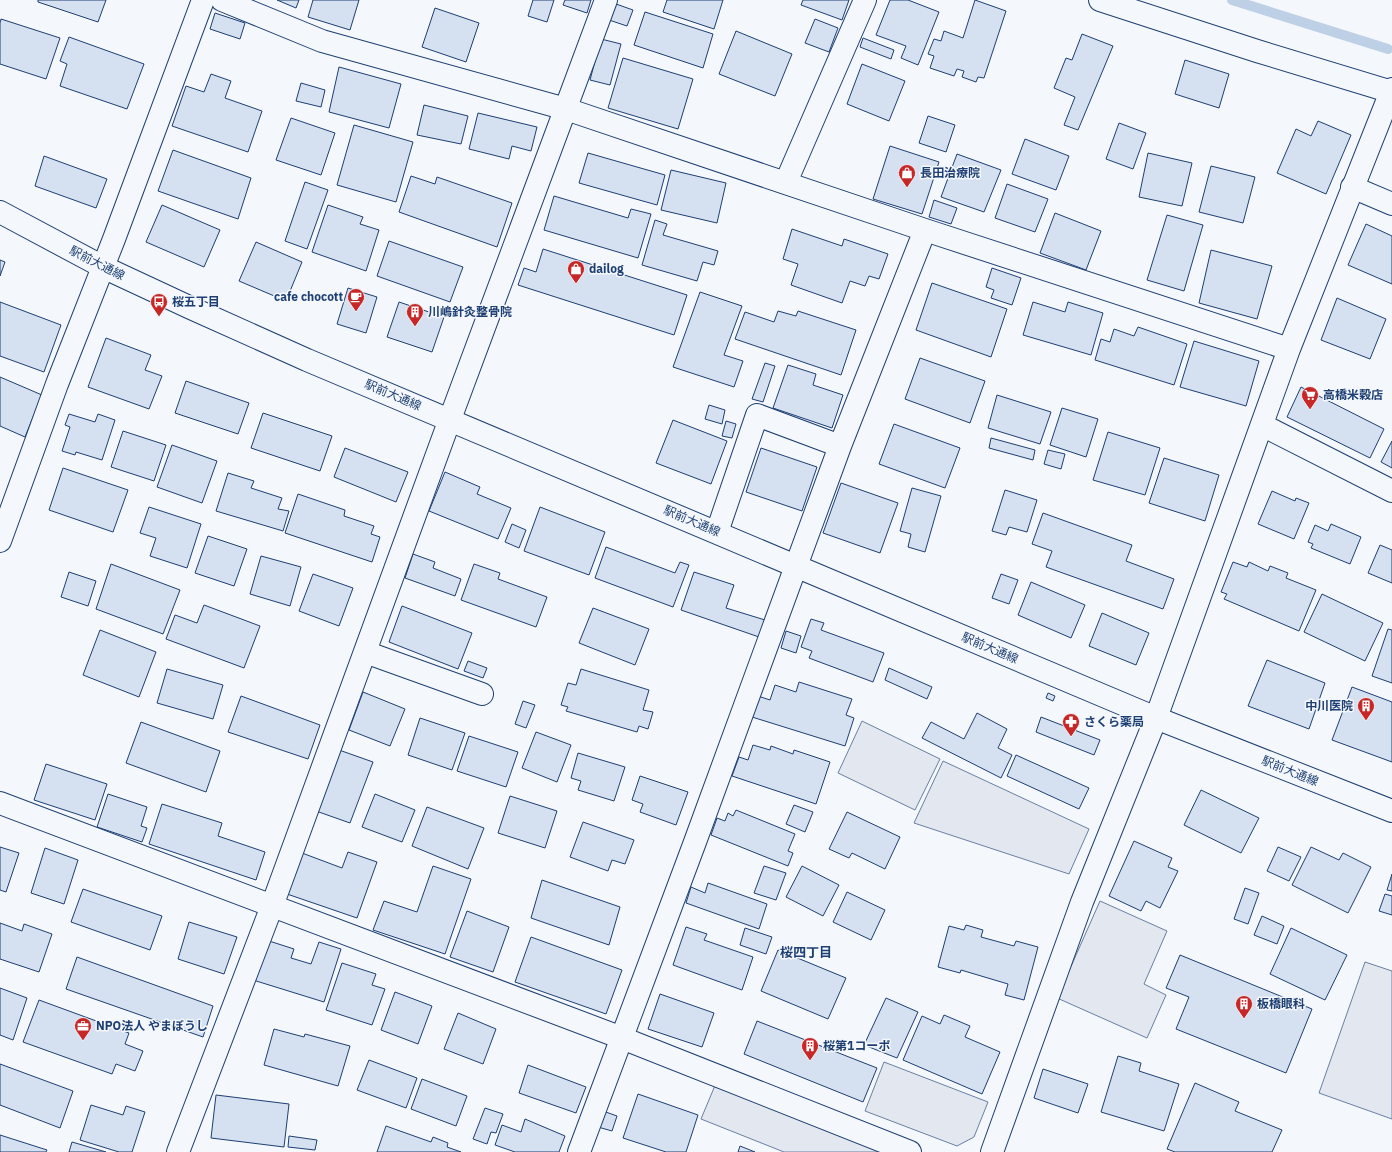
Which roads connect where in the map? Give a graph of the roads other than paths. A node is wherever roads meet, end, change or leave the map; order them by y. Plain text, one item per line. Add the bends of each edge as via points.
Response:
1 (203, 0) edge
2 (222, 0) edge
3 (606, 0) edge
4 (865, 0) edge
5 (1100, 0) edge
6 (1392, 91) edge
7 (566, 108) junction
8 (786, 182) junction
9 (1352, 187) junction
10 (1392, 204) edge
11 (0, 212) edge
12 (925, 230) junction
13 (103, 267) junction
14 (1289, 349) junction
15 (450, 419) junction
16 (1262, 425) junction
17 (840, 446) junction
18 (1392, 491) edge
19 (717, 532) junction
20 (0, 542) edge
21 (797, 567) junction
22 (365, 652) junction
23 (482, 694) dead end
24 (1156, 718) junction
25 (0, 803) edge
26 (1392, 811) edge
27 (272, 906) junction
28 (622, 1038) junction
29 (178, 1152) edge
30 (579, 1152) edge
31 (910, 1152) edge
32 (992, 1152) edge

1 - 13 street
2 - 7 street via 322,41
3 - 7 street
4 - 8 street
5 - 6 street
6 - 9 street
7 - 8 street
7 - 15 street
8 - 12 street
9 - 10 street
9 - 14 street
11 - 13 street, 駅前大通線
12 - 14 street
12 - 17 street
13 - 15 street, 駅前大通線 via 300,356
13 - 20 street via 57,384
14 - 16 street
15 - 19 street, 駅前大通線
15 - 22 street
16 - 18 street
16 - 24 street
17 - 19 street via 757,415
17 - 21 street
19 - 21 street, 駅前大通線
21 - 24 street, 駅前大通線
21 - 28 street
22 - 23 street
22 - 27 street
24 - 26 street, 駅前大通線
24 - 32 street via 1082,902
25 - 27 street
27 - 28 street
27 - 29 street
28 - 30 street
28 - 31 street

